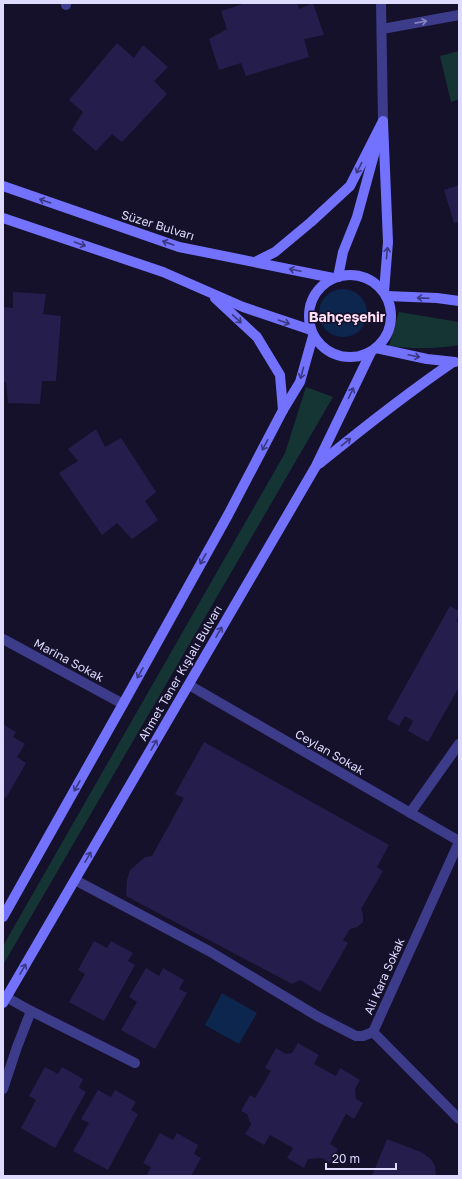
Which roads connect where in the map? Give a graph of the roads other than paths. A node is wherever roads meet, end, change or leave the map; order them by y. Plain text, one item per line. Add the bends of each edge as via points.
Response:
1 (381, 3) edge
2 (459, 15) edge
3 (382, 29) junction
4 (383, 121) junction
5 (3, 186) edge
6 (3, 218) edge
7 (255, 262) junction
8 (336, 278) junction
9 (209, 293) junction
10 (385, 294) junction
11 (459, 301) edge
12 (312, 333) junction
13 (374, 350) junction
14 (456, 361) edge
15 (283, 410) junction
16 (316, 466) junction
17 (3, 639) edge
18 (189, 685) junction
19 (123, 704) junction
20 (459, 744) edge
21 (410, 813) junction
22 (459, 842) edge
23 (75, 880) junction
24 (3, 917) edge
25 (5, 1000) edge
26 (31, 1011) junction
27 (373, 1032) junction
28 (135, 1063) dead end
29 (3, 1089) edge
30 (459, 1119) edge

1 - 3 street
3 -> 2 street
3 - 4 street
4 -> 7 main road via 350,186 275,252
4 - 8 main road via 357,217
10 -> 4 main road via 388,242
7 -> 5 main road, Süzer Bulvarı via 179,247
6 -> 9 main road via 163,272
8 -> 7 main road, Süzer Bulvarı
8 - 10 main road via 355,275 366,278
8 - 12 main road via 323,284 310,303 308,314
9 -> 12 main road
9 -> 15 main road via 256,337 280,375
11 -> 10 main road
10 - 13 main road via 391,314 390,325 387,336
12 - 13 main road via 319,345 338,357 361,357
12 -> 15 main road via 300,382
13 -> 14 main road
16 -> 13 main road, Ahmet Taner Kışlalı Bulvarı
16 -> 14 main road via 417,386
15 -> 19 main road
18 -> 16 main road, Ahmet Taner Kışlalı Bulvarı
17 - 19 street, Marina Sokak
18 - 21 street, Ceylan Sokak
23 -> 18 main road, Ahmet Taner Kışlalı Bulvarı
19 -> 24 main road
20 - 21 street
21 - 22 street, Ceylan Sokak
22 - 27 street, Ali Kara Sokak
25 -> 23 main road, Ahmet Taner Kışlalı Bulvarı
23 - 27 street via 209,951 317,1016 356,1036
25 - 26 street
26 - 28 street
26 - 29 street
27 - 30 street, Ali Kara Sokak

